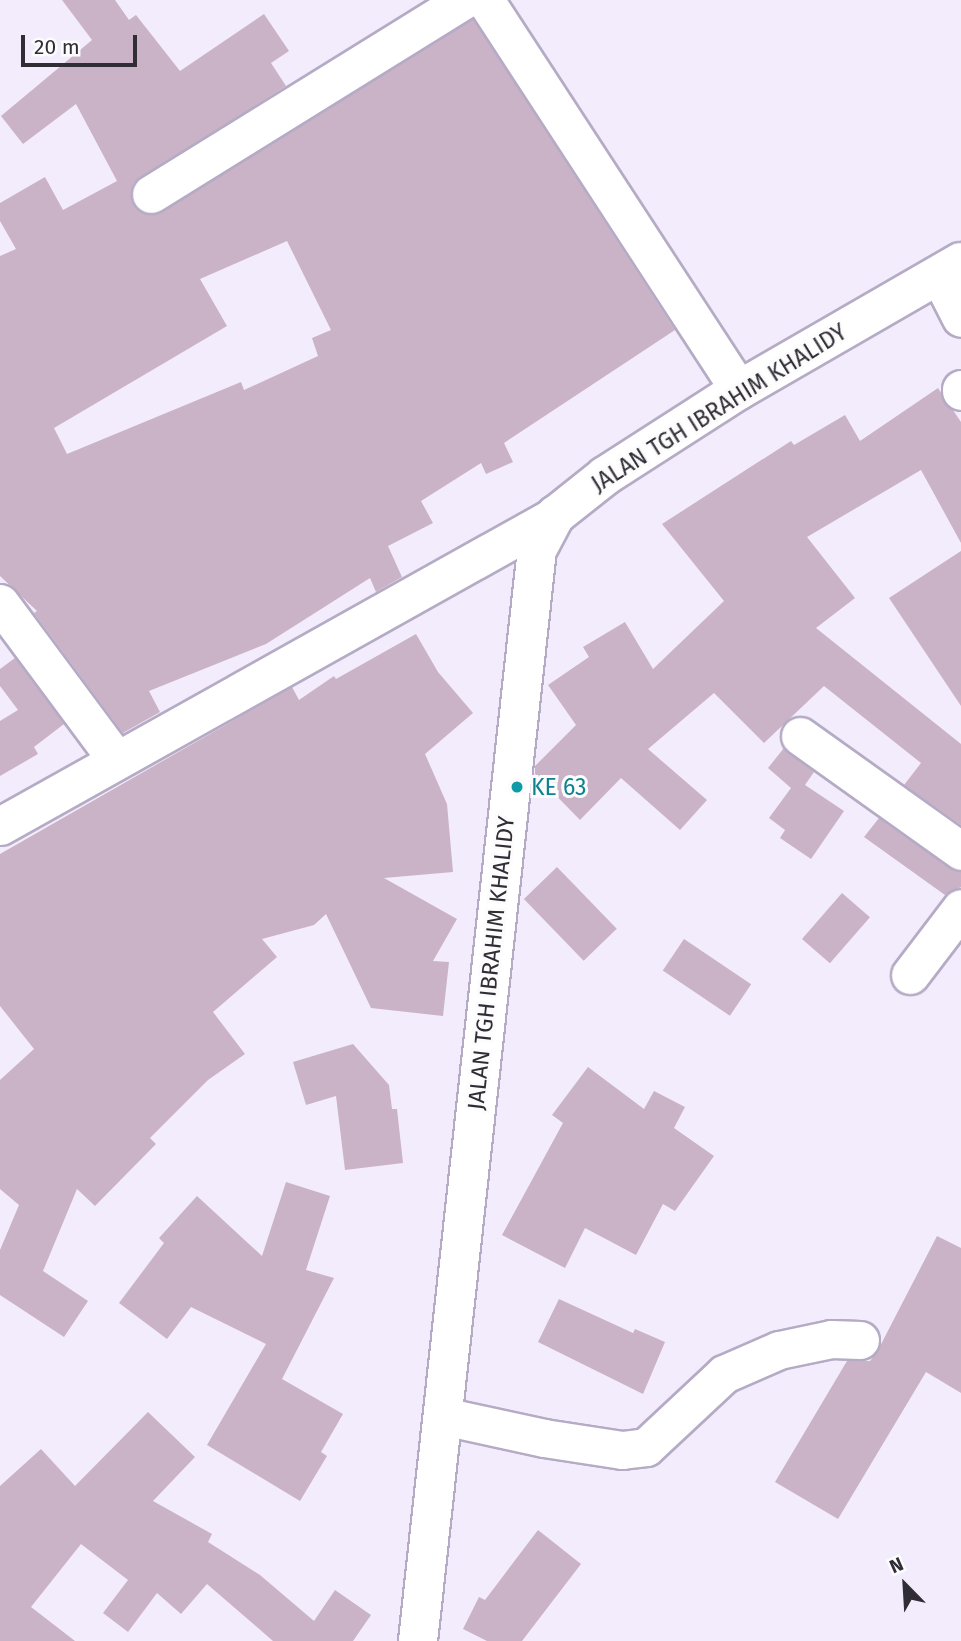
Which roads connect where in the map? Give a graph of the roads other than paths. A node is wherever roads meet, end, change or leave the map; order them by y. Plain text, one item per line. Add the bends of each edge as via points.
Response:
1 (464, 0) edge
2 (485, 0) edge
3 (152, 194) dead end
4 (950, 269) edge
5 (961, 318) edge
6 (739, 390) junction
7 (556, 515) junction
8 (0, 603) edge
9 (800, 736) dead end
10 (116, 759) junction
11 (0, 826) edge
12 (961, 852) edge
13 (961, 908) edge
14 (910, 975) dead end
15 (860, 1340) dead end
16 (443, 1416) junction
17 (418, 1641) edge

1 - 3 street
2 - 6 street
4 - 5 street
4 - 6 main road, JALAN TGH IBRAHIM KHALIDY
6 - 7 main road, JALAN TGH IBRAHIM KHALIDY via 605,476
7 - 10 street
7 - 16 main road, JALAN TGH IBRAHIM KHALIDY via 537,550 532,586
8 - 10 street
9 - 12 street
10 - 11 street
13 - 14 street
15 - 16 street via 831,1339 779,1350 724,1374 646,1447 622,1450
16 - 17 main road, JALAN TGH IBRAHIM KHALIDY

